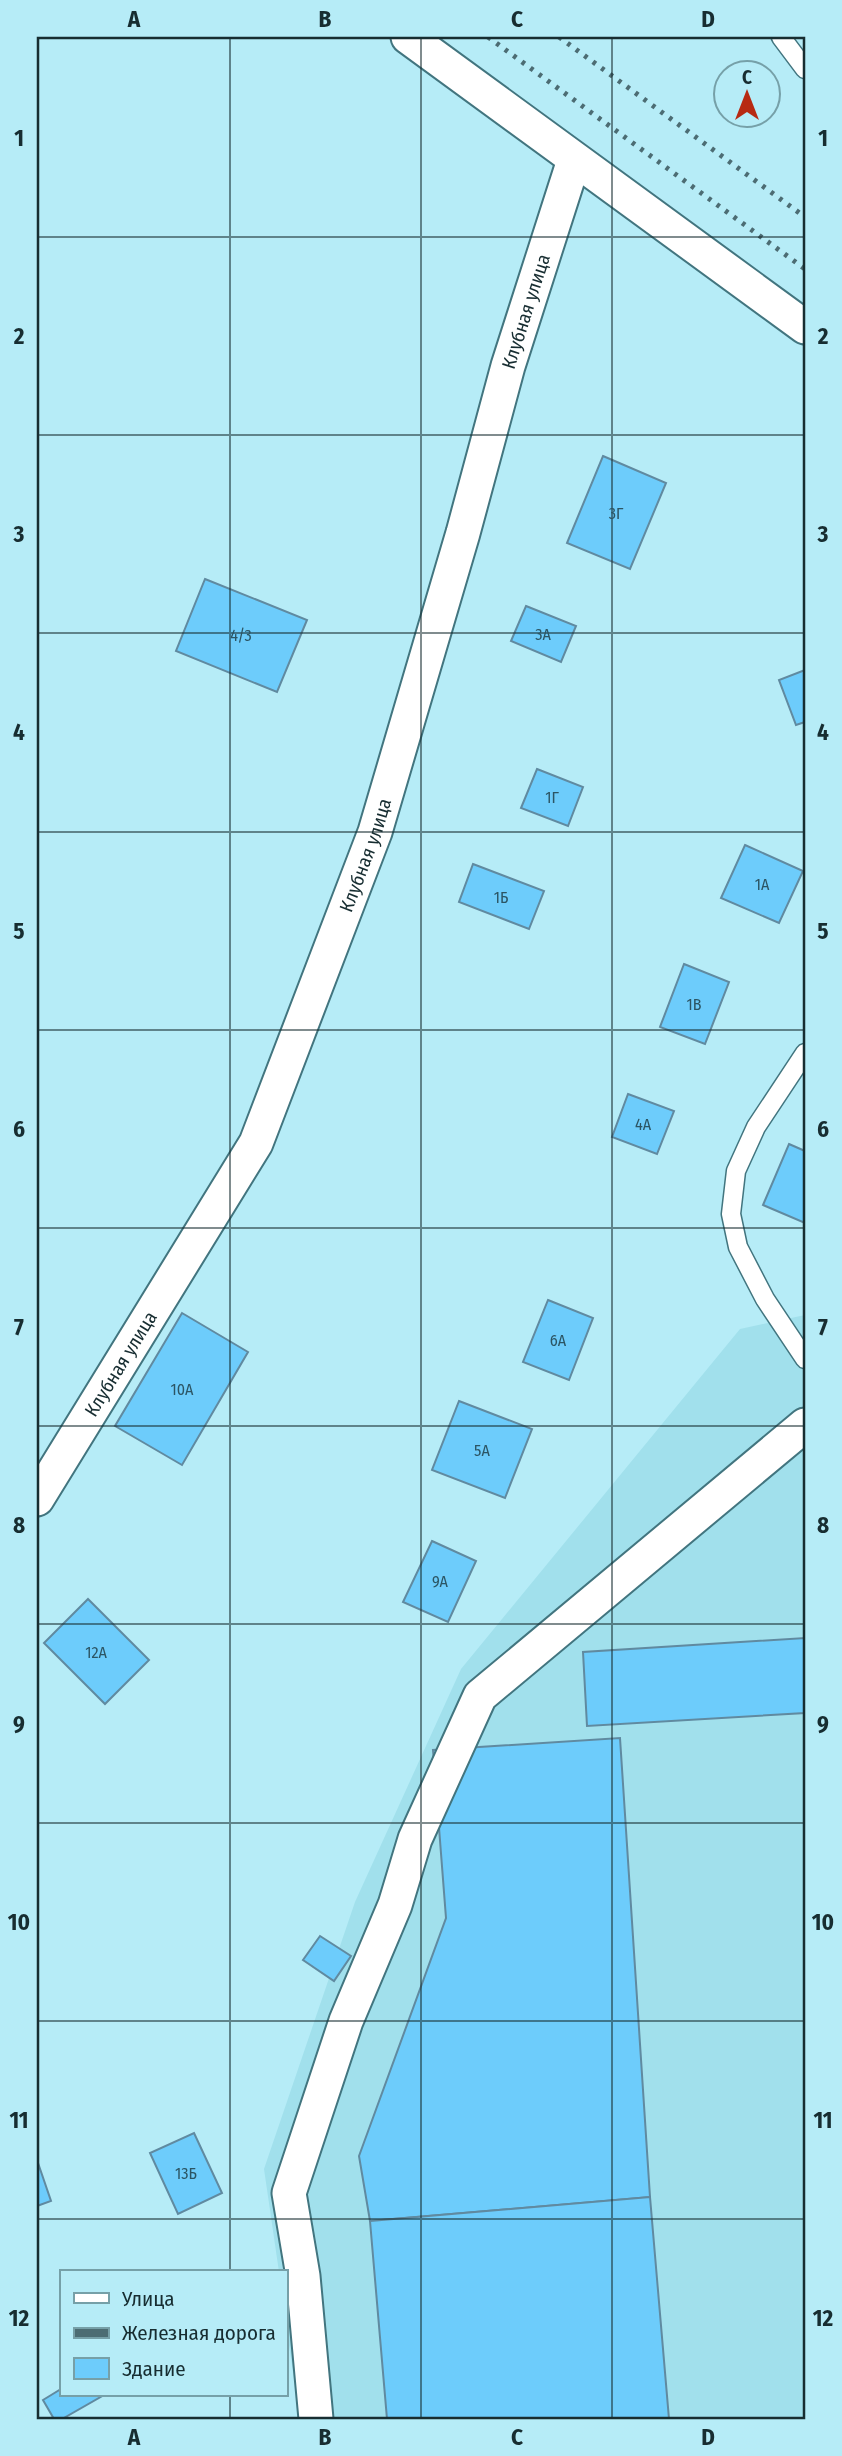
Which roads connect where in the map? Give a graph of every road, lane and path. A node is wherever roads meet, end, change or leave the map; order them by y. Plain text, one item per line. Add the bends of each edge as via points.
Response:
1 (408, 37) edge
2 (781, 37) edge
3 (805, 69) edge
4 (574, 160) junction
5 (805, 327) edge
6 (805, 1053) edge
7 (805, 1359) edge
8 (805, 1424) edge
9 (37, 1499) edge
10 (316, 2419) edge

1 - 4 street
2 - 3 lane
4 - 5 street
4 - 9 street, Клубная улица via 508,366 375,832 256,1143
6 - 7 lane via 756,1127 736,1171 731,1214 738,1247 765,1299
8 - 10 street via 480,1696 415,1839 395,1905 346,2021 289,2193 303,2276

